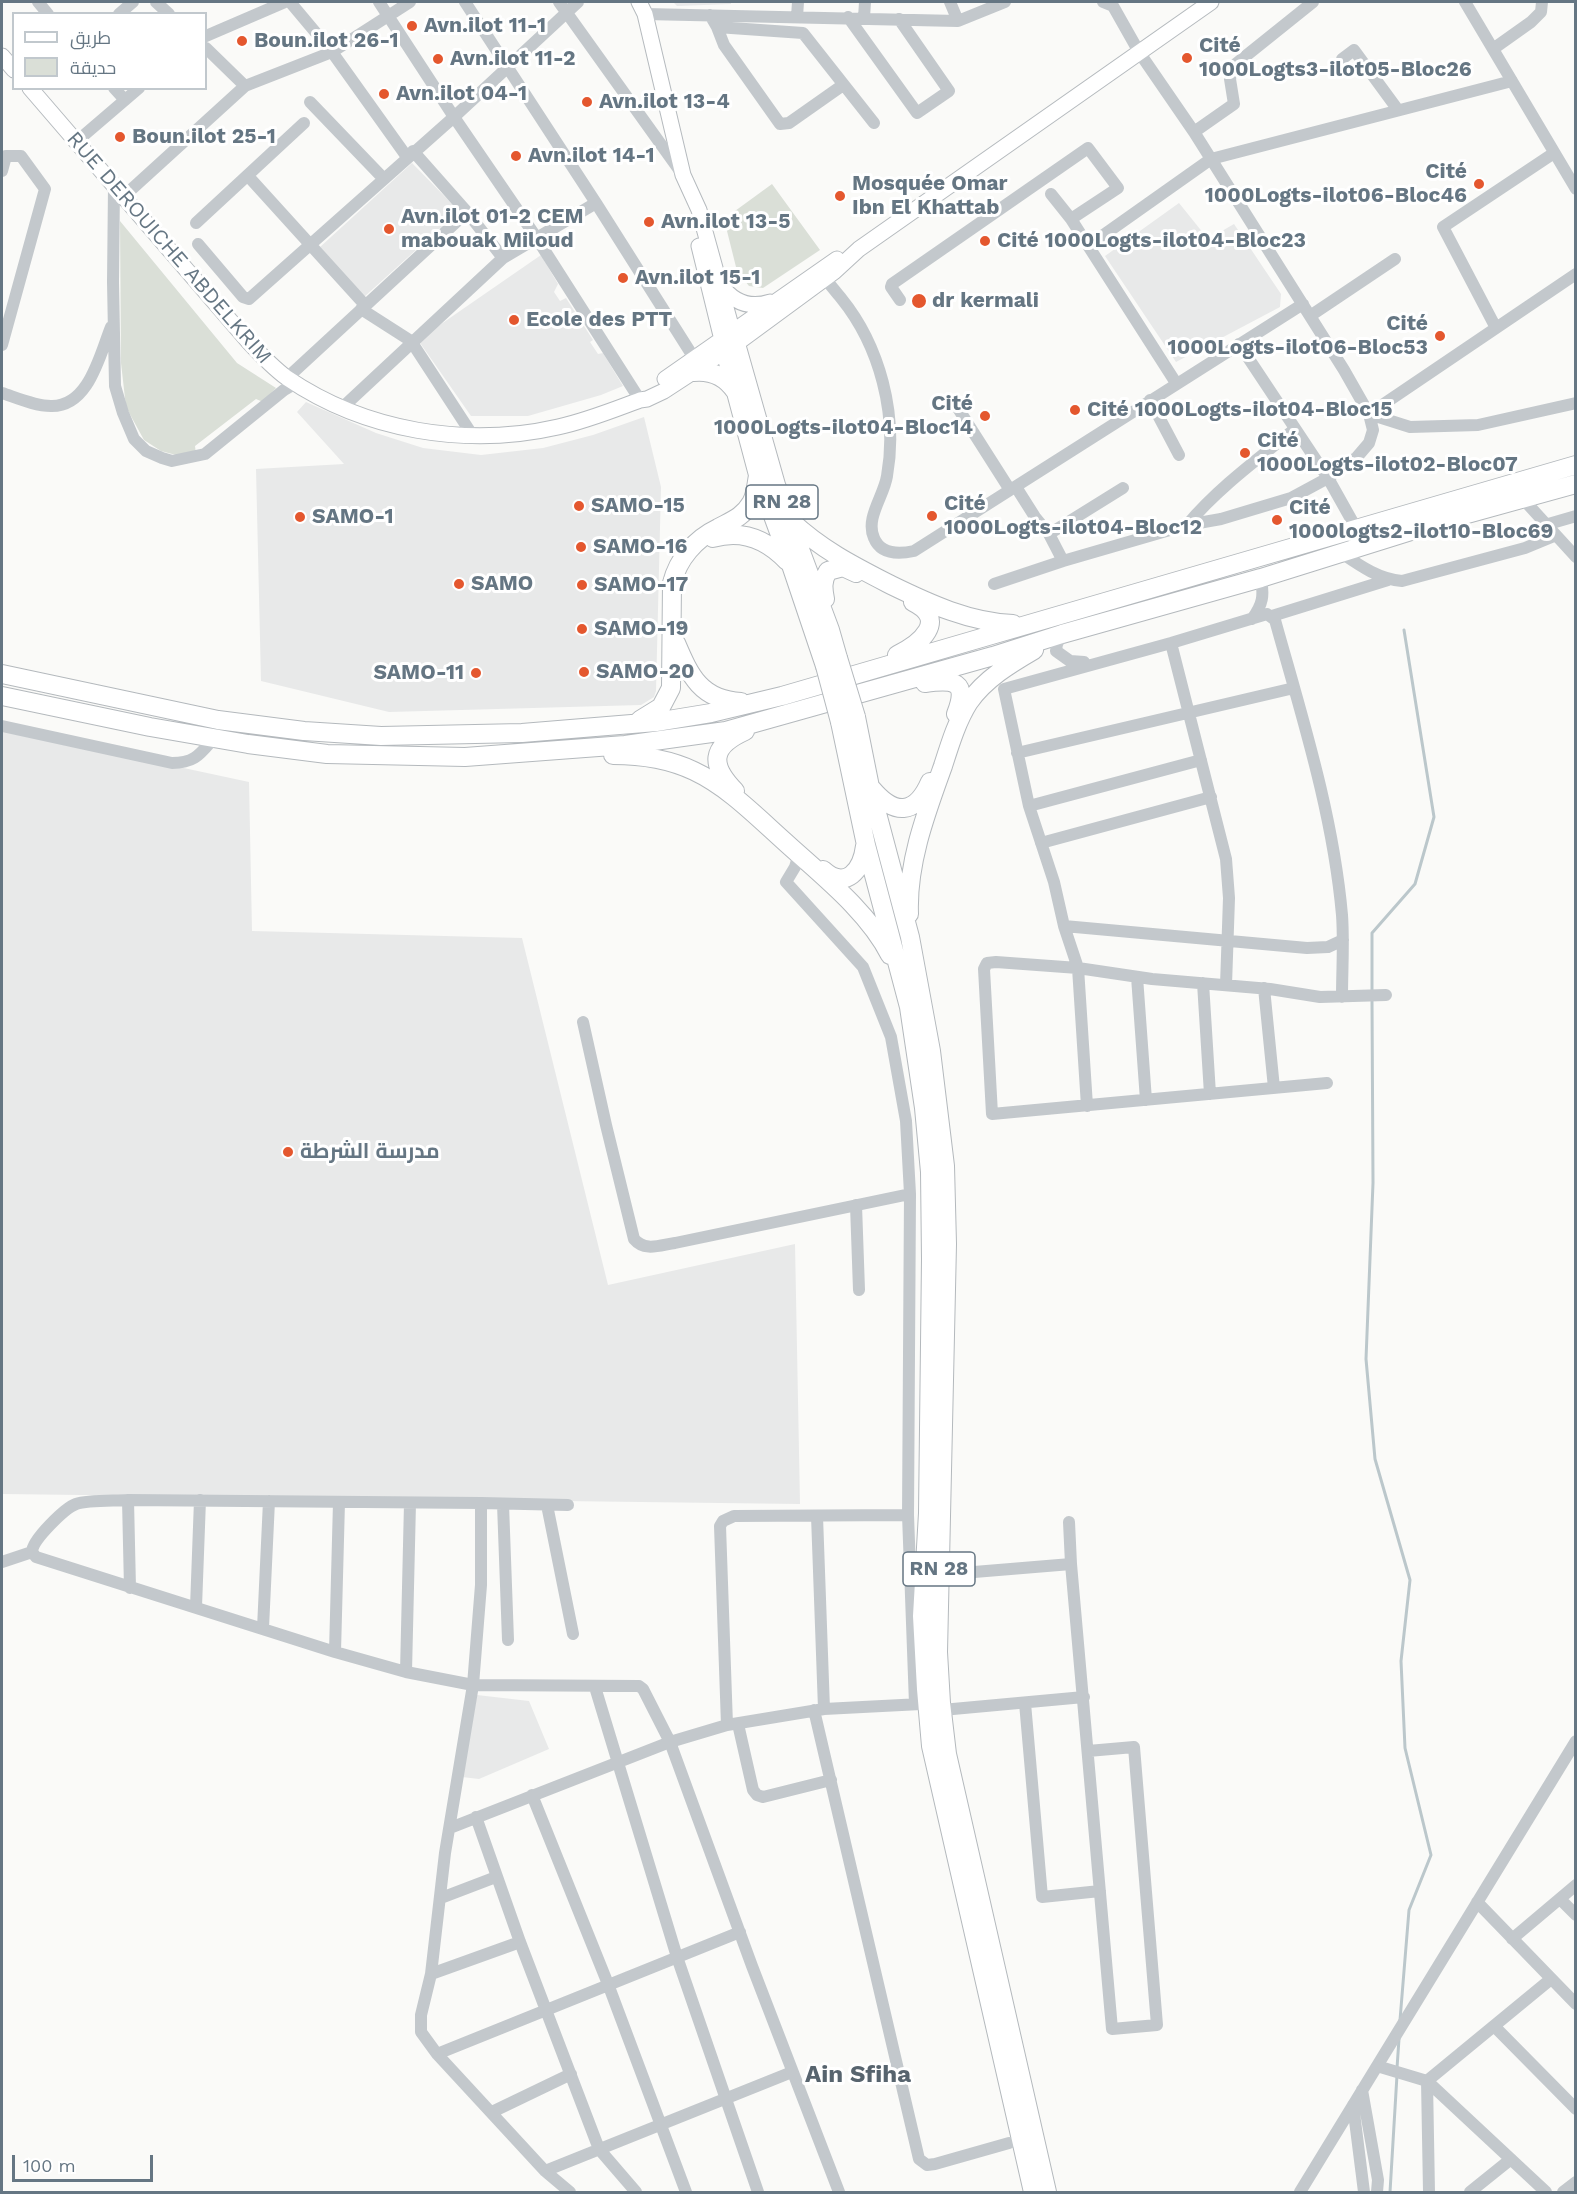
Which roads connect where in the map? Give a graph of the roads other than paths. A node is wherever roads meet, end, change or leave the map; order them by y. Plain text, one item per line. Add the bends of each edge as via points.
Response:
1 (133, 2) edge
2 (285, 2) edge
3 (290, 2) edge
4 (379, 2) edge
5 (410, 2) edge
6 (465, 2) edge
7 (578, 2) edge
8 (798, 2) edge
9 (865, 2) edge
10 (950, 2) edge
11 (1005, 2) edge
12 (1102, 2) edge
13 (1211, 2) edge
14 (1313, 2) edge
15 (1465, 2) edge
16 (1542, 2) edge
17 (644, 6) edge
18 (563, 7) edge
19 (121, 12) edge
20 (710, 15) junction
21 (389, 16) junction
22 (797, 17) junction
23 (848, 17) junction
24 (864, 18) junction
25 (899, 19) junction
26 (958, 21) junction
27 (717, 27) junction
28 (207, 36) edge
29 (207, 49) edge
30 (1493, 49) junction
31 (332, 52) junction
32 (1139, 52) junction
33 (2, 56) edge
34 (1342, 59) dead end
35 (508, 67) junction
36 (12, 68) edge
37 (1512, 81) junction
38 (843, 85) junction
39 (246, 86) junction
40 (32, 90) edge
41 (116, 90) edge
42 (137, 90) edge
43 (125, 100) junction
44 (310, 102) dead end
45 (1398, 110) junction
46 (454, 117) junction
47 (304, 123) dead end
48 (873, 123) dead end
49 (1194, 132) junction
50 (76, 142) junction
51 (1554, 153) junction
52 (410, 154) junction
53 (1211, 159) junction
54 (2, 171) edge
55 (248, 176) junction
56 (683, 176) junction
57 (383, 178) junction
58 (1575, 189) edge
59 (118, 191) junction
60 (1051, 194) dead end
61 (596, 203) junction
62 (466, 212) junction
63 (1071, 219) junction
64 (196, 223) dead end
65 (536, 237) junction
66 (198, 244) dead end
67 (311, 245) junction
68 (1088, 246) junction
69 (502, 258) junction
70 (1395, 259) dead end
71 (1575, 274) edge
72 (821, 275) junction
73 (718, 281) junction
74 (778, 299) junction
75 (900, 300) dead end
76 (1303, 304) junction
77 (363, 307) junction
78 (1310, 316) junction
79 (114, 320) junction
80 (1496, 328) junction
81 (411, 341) junction
82 (729, 341) junction
83 (1239, 344) junction
84 (2, 345) edge
85 (694, 365) junction
86 (291, 380) junction
87 (1176, 383) junction
88 (735, 392) junction
89 (2, 393) edge
90 (640, 400) junction
91 (1150, 400) junction
92 (954, 402) dead end
93 (1575, 403) edge
94 (343, 407) junction
95 (1369, 414) junction
96 (1295, 429) junction
97 (473, 436) junction
98 (1179, 455) dead end
99 (1575, 465) edge
100 (758, 475) junction
101 (1328, 478) junction
102 (1575, 484) edge
103 (1013, 488) junction
104 (1123, 488) dead end
105 (1523, 499) junction
106 (786, 516) junction
107 (1575, 516) edge
108 (1187, 525) junction
109 (1545, 525) junction
110 (1356, 528) junction
111 (1049, 534) junction
112 (1554, 536) junction
113 (697, 543) junction
114 (1340, 552) junction
115 (1575, 557) edge
116 (1063, 561) junction
117 (791, 565) junction
118 (1261, 578) junction
119 (1388, 580) junction
120 (993, 584) dead end
121 (1272, 616) junction
122 (1252, 619) junction
123 (1026, 624) junction
124 (830, 630) junction
125 (1062, 634) junction
126 (673, 637) junction
127 (1171, 644) junction
128 (832, 662) junction
129 (1092, 663) junction
130 (866, 671) junction
131 (2, 674) edge
132 (1294, 688) junction
133 (867, 691) junction
134 (2, 696) edge
135 (755, 702) junction
136 (1190, 712) junction
137 (783, 714) junction
138 (848, 719) junction
139 (630, 724) junction
140 (2, 726) edge
141 (214, 738) junction
142 (562, 750) junction
143 (1017, 753) junction
144 (1201, 760) junction
145 (870, 787) junction
146 (1211, 797) junction
147 (1029, 806) junction
148 (1041, 843) junction
149 (866, 845) junction
150 (799, 854) junction
151 (1064, 926) junction
152 (910, 936) junction
153 (1342, 940) junction
154 (1228, 942) junction
155 (1078, 968) junction
156 (1137, 977) junction
157 (903, 980) junction
158 (1203, 983) junction
159 (1226, 986) junction
160 (1264, 988) junction
161 (1386, 995) dead end
162 (1342, 997) junction
163 (583, 1022) dead end
164 (1327, 1083) dead end
165 (1274, 1088) junction
166 (1210, 1094) junction
167 (1146, 1100) junction
168 (1087, 1106) junction
169 (910, 1194) junction
170 (856, 1205) junction
171 (859, 1290) dead end
172 (128, 1500) junction
173 (200, 1500) junction
174 (269, 1501) junction
175 (339, 1502) junction
176 (410, 1503) junction
177 (481, 1503) junction
178 (503, 1504) junction
179 (547, 1505) junction
180 (568, 1505) dead end
181 (908, 1515) junction
182 (817, 1516) junction
183 (1069, 1522) dead end
184 (32, 1552) junction
185 (2, 1562) edge
186 (1071, 1564) junction
187 (938, 1575) junction
188 (130, 1588) junction
189 (196, 1607) junction
190 (263, 1628) junction
191 (573, 1634) dead end
192 (508, 1640) dead end
193 (335, 1652) junction
194 (406, 1672) junction
195 (473, 1684) junction
196 (595, 1687) junction
197 (1084, 1697) junction
198 (1025, 1703) junction
199 (928, 1706) junction
200 (819, 1710) junction
201 (733, 1724) junction
202 (1575, 1741) edge
203 (670, 1742) junction
204 (1088, 1750) junction
205 (617, 1762) junction
206 (831, 1780) junction
207 (532, 1795) junction
208 (476, 1817) junction
209 (450, 1828) junction
210 (496, 1877) junction
211 (1575, 1885) edge
212 (1100, 1891) junction
213 (441, 1898) junction
214 (1560, 1899) junction
215 (1478, 1902) junction
216 (1575, 1915) edge
217 (740, 1932) junction
218 (1512, 1939) junction
219 (520, 1942) junction
220 (677, 1957) junction
221 (431, 1974) junction
222 (1551, 1979) junction
223 (608, 1984) junction
224 (1575, 2004) edge
225 (546, 2010) junction
226 (1494, 2026) junction
227 (437, 2054) junction
228 (1377, 2066) junction
229 (792, 2072) junction
230 (571, 2074) junction
231 (1427, 2082) junction
232 (1362, 2090) junction
233 (725, 2099) junction
234 (1353, 2105) junction
235 (1575, 2109) edge
236 (492, 2112) junction
237 (659, 2125) junction
238 (1009, 2143) dead end
239 (599, 2149) junction
240 (1510, 2159) junction
241 (545, 2171) junction
242 (1575, 2182) edge
243 (570, 2193) edge
244 (636, 2193) edge
245 (686, 2193) edge
246 (758, 2193) edge
247 (839, 2193) edge
248 (1033, 2193) edge
249 (1047, 2193) edge
250 (1300, 2193) edge
251 (1364, 2193) edge
252 (1377, 2193) edge
253 (1429, 2193) edge
254 (1470, 2193) edge
255 (1546, 2193) edge
256 (1563, 2193) edge

1 - 19 street
2 - 28 street
3 - 31 street
4 - 21 street
5 - 21 street
6 - 35 street
7 - 18 street
8 - 22 street
9 - 24 street
10 - 26 street
11 - 26 street
12 - 32 street via 1113,6
13 - 32 main road
14 - 49 street via 1232,67 1234,104
15 - 30 street
16 - 30 street via 1541,12 1531,22
17 - 20 street
17 - 56 main road, RN 28
18 - 35 street
18 - 56 street
20 - 22 street
20 - 27 street
21 - 31 street
21 - 46 street
22 - 23 street
23 - 24 street
23 - 25 street via 917,113 949,91
24 - 25 street
25 - 26 street
27 - 38 street via 803,33
27 - 38 street via 724,45 780,124 789,123
29 - 39 street
30 - 37 street
31 - 39 street
31 - 52 street
32 - 49 street
32 - 72 main road
33 - 36 main road
34 - 45 street via 1354,50
35 - 46 street
35 - 61 street
37 - 45 street
37 - 51 street
38 - 48 street
39 - 59 street
40 - 50 main road, RUE DEROUICHE ABDELKRIM
41 - 43 street
42 - 43 street
43 - 50 street
44 - 57 street
45 - 53 street
46 - 52 street
46 - 65 street
47 - 55 street
49 - 53 street
50 - 59 main road, RUE DEROUICHE ABDELKRIM
51 - 58 street
51 - 80 street via 1443,227
52 - 57 street
52 - 62 street
53 - 68 street
53 - 76 street
54 - 84 street via 6,156 21,156 45,189
55 - 64 street
55 - 67 street
56 - 73 main road, RN 28 via 699,210
56 - 82 main road via 688,206
57 - 67 street
59 - 79 street
59 - 86 main road, RUE DEROUICHE ABDELKRIM via 266,361
60 - 63 street
61 - 65 street
61 - 85 street
62 - 69 street
62 - 77 street
63 - 68 street
63 - 75 street via 1118,188 1088,148 892,284
65 - 69 street
65 - 90 street
66 - 67 street via 246,299
67 - 77 street
68 - 87 street
69 - 81 street
70 - 78 street
71 - 80 street
72 - 74 main road
72 - 82 main road
72 - 103 street via 868,339 887,405 887,478 872,521 874,539 888,551 914,551
73 - 74 main road via 726,292 745,304 755,306
73 - 82 main road, RN 28
74 - 82 main road
76 - 78 street
76 - 83 street
77 - 81 street
77 - 86 street
78 - 95 street
79 - 86 street via 115,386 123,413 134,439 162,458 172,461 205,454 284,390
79 - 89 street via 90,380 65,404 51,406
80 - 95 street
81 - 94 street
81 - 97 street
82 - 85 main road, RUE DEROUICHE ABDELKRIM
82 - 88 highway
82 - 106 highway, RN 28
83 - 87 street
83 - 96 street
85 - 88 highway via 725,379
85 - 90 main road, RUE DEROUICHE ABDELKRIM via 656,396
86 - 94 main road, RUE DEROUICHE ABDELKRIM
87 - 91 street
88 - 100 highway
90 - 97 main road, RUE DEROUICHE ABDELKRIM via 556,428
91 - 98 street
91 - 103 street
92 - 103 street
93 - 95 street via 1478,424 1410,427
94 - 97 main road, RUE DEROUICHE ABDELKRIM via 395,426
95 - 101 street via 1373,430 1369,442 1357,457
96 - 101 street
96 - 108 street via 1236,477
99 - 110 highway
100 - 113 highway via 754,497 744,513
100 - 117 highway
101 - 108 street via 1281,501
101 - 110 street
102 - 105 highway
103 - 111 street
104 - 111 street
105 - 109 street
105 - 114 highway
106 - 123 highway via 812,540 849,564 932,604 969,618
106 - 124 highway, RN 28
107 - 109 street
108 - 116 street
109 - 112 street
110 - 123 highway
111 - 116 street
112 - 115 street
112 - 119 street via 1526,548 1448,569 1402,581
113 - 117 highway via 722,535 749,536 767,543
113 - 126 highway via 682,557 672,583
114 - 118 highway
114 - 119 street
116 - 120 street
117 - 128 highway
118 - 122 street via 1260,608
118 - 125 highway
119 - 121 street
121 - 122 street
121 - 132 street
122 - 127 street
123 - 130 highway
124 - 128 highway, RN 28
124 - 130 highway via 823,586 824,578 834,568 853,571 925,610 930,617 922,640
125 - 129 street via 1057,644 1059,655 1070,661
125 - 133 highway
125 - 152 highway via 998,672 969,702 959,721 916,851 908,897
126 - 135 highway via 690,673 707,692 722,700
126 - 139 highway via 673,674 668,698 653,714
127 - 129 street
127 - 136 street
128 - 138 highway, RN 28, bridge
129 - 143 street via 1004,688
130 - 135 highway
131 - 139 highway via 218,720 339,734 522,733
132 - 136 street
132 - 153 street via 1334,848
133 - 137 highway
133 - 145 highway via 950,681 960,688 962,696 942,754 920,799 911,806 895,808
134 - 141 highway
135 - 139 highway via 711,713
136 - 143 street
136 - 144 street
137 - 142 highway via 726,730
137 - 149 highway via 725,742 716,760 721,774 735,791 834,878 847,878 859,869
138 - 145 highway, RN 28
138 - 149 highway
140 - 141 street via 186,763
141 - 142 highway via 327,754 465,757
142 - 150 highway via 632,755 695,771 749,810
143 - 147 street
144 - 146 street
144 - 147 street
145 - 152 highway, RN 28
146 - 148 street
146 - 154 street via 1229,880
147 - 148 street
148 - 151 street
149 - 157 highway
150 - 157 highway via 856,909 884,943
150 - 169 street via 786,882 863,968 891,1037 906,1122
151 - 154 street
151 - 155 street
152 - 187 highway, RN 28 via 931,1051 945,1166
153 - 154 street via 1328,947 1307,948
153 - 162 street
154 - 159 street
155 - 156 street
155 - 168 street
155 - 168 street via 987,963 984,969 992,1114
156 - 158 street
156 - 167 street
157 - 199 highway, RN 28 via 930,1172 928,1513 922,1616
158 - 159 street
158 - 166 street
159 - 160 street
160 - 162 street
160 - 165 street
161 - 162 street
163 - 170 street via 634,1239 640,1246 675,1243
164 - 165 street
165 - 166 street
166 - 167 street
167 - 168 street
169 - 170 street
169 - 181 street
170 - 171 street
172 - 173 street
172 - 184 street via 75,1504 40,1534
172 - 188 street
173 - 174 street
173 - 189 street
174 - 175 street
174 - 190 street
175 - 176 street
175 - 193 street
176 - 177 street
176 - 194 street
177 - 178 street
177 - 195 street via 481,1585
178 - 179 street
178 - 192 street
179 - 180 street
179 - 191 street
181 - 182 street
181 - 199 street
182 - 200 street
182 - 201 street via 734,1516 720,1526
183 - 186 street
184 - 185 street
184 - 188 street via 36,1557
186 - 187 street
186 - 197 street
187 - 199 highway, RN 28 via 938,1652
188 - 189 street
189 - 190 street
190 - 193 street
193 - 194 street
194 - 195 street
195 - 196 street
195 - 209 street
196 - 203 street via 639,1686
196 - 205 street
197 - 198 street
197 - 204 street
198 - 199 street
198 - 212 street via 1042,1897
199 - 200 street
199 - 248 highway, RN 28 via 931,1746
199 - 249 highway, RN 28 via 947,1754
200 - 201 street
200 - 206 street
201 - 203 street
201 - 206 street via 757,1795 763,1797
202 - 215 street
203 - 205 street
203 - 217 street
204 - 212 street
204 - 212 street via 1134,1747 1157,2025 1112,2029
205 - 207 street
205 - 220 street
206 - 238 street via 919,2159 927,2165 935,2164
207 - 208 street
207 - 223 street
208 - 209 street
208 - 210 street
209 - 213 street
210 - 213 street
210 - 219 street
211 - 214 street
213 - 221 street
214 - 216 street
214 - 218 street
215 - 218 street
215 - 228 street
217 - 220 street
217 - 229 street
218 - 222 street
219 - 221 street
219 - 225 street
220 - 223 street
220 - 233 street
221 - 227 street via 421,2032
222 - 224 street
222 - 226 street
223 - 225 street
223 - 237 street
225 - 227 street
225 - 230 street
226 - 231 street
226 - 235 street
227 - 236 street
228 - 231 street
228 - 232 street
229 - 233 street
229 - 247 street
230 - 236 street
230 - 239 street
231 - 240 street
231 - 253 street
232 - 234 street
232 - 252 street
233 - 237 street
233 - 246 street
234 - 250 street
234 - 251 street
236 - 241 street
237 - 239 street
237 - 245 street
239 - 241 street
239 - 244 street
240 - 254 street
240 - 255 street
241 - 243 street
242 - 256 street

